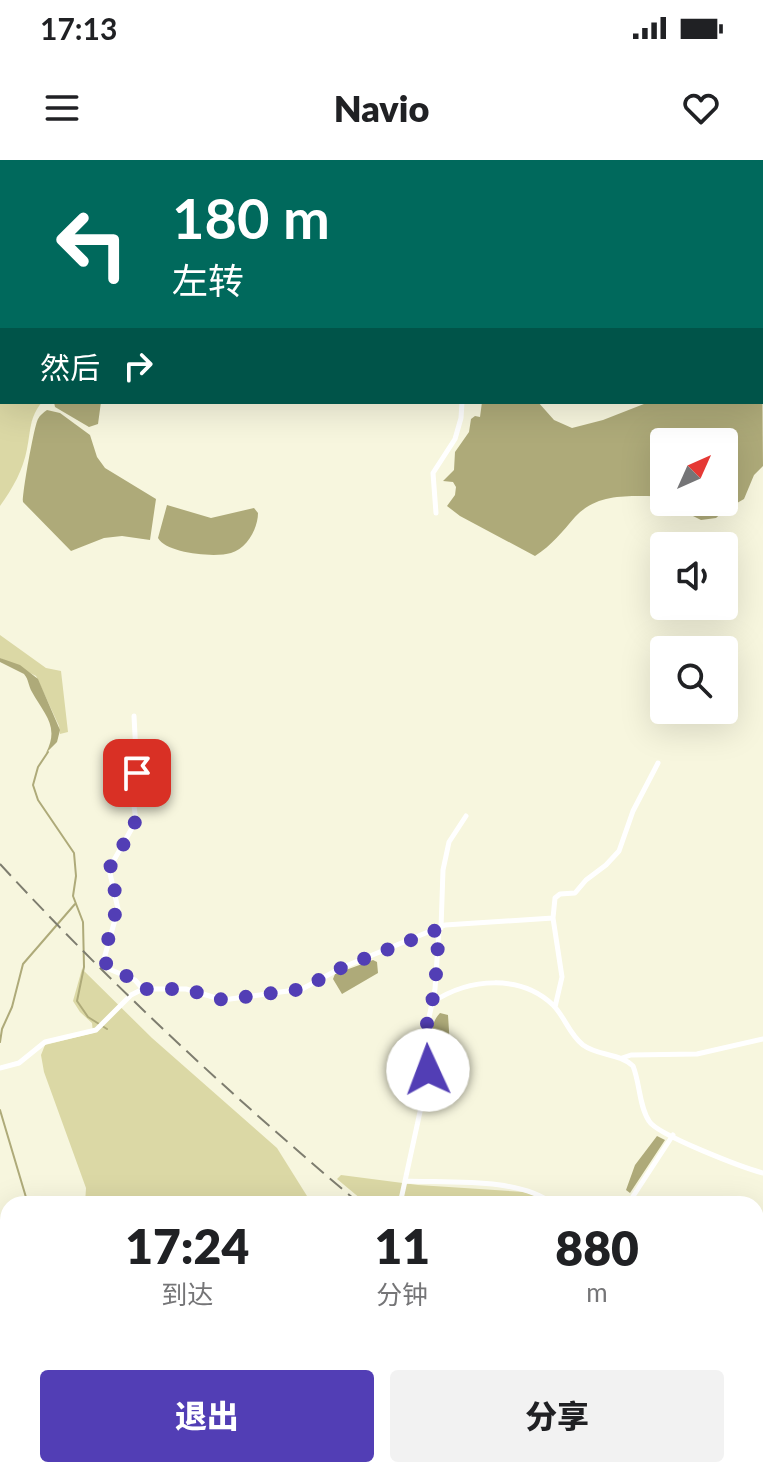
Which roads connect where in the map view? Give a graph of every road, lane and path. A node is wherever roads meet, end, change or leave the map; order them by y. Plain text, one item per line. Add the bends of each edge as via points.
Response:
1 (462, 404) edge
2 (436, 513) dead end
3 (134, 716) dead end
4 (658, 763) dead end
5 (466, 816) dead end
6 (553, 918) junction
7 (440, 928) junction
8 (143, 989) junction
9 (433, 1002) junction
10 (555, 1007) junction
11 (763, 1039) edge
12 (622, 1058) junction
13 (0, 1068) edge
14 (673, 1135) junction
15 (763, 1173) edge
16 (405, 1181) junction
17 (402, 1196) edge
18 (542, 1196) edge
19 (633, 1196) edge

1 - 2 street via 455,439 432,476
3 - 8 street via 136,821 109,869 118,909 104,959 109,969
4 - 6 street via 633,811 622,847 575,893 555,898
5 - 7 street via 449,842
6 - 7 street
6 - 10 street via 562,977
7 - 8 street via 302,989 223,1000 186,989
7 - 9 street
8 - 13 street via 96,1030 45,1042 19,1063
9 - 10 street via 476,983 527,989
9 - 16 street via 427,1023 425,1097
10 - 12 street via 582,1044
11 - 12 street via 697,1054
12 - 14 street via 635,1068 649,1121
14 - 15 street via 719,1159
14 - 19 street
16 - 17 street
16 - 18 street via 510,1186

